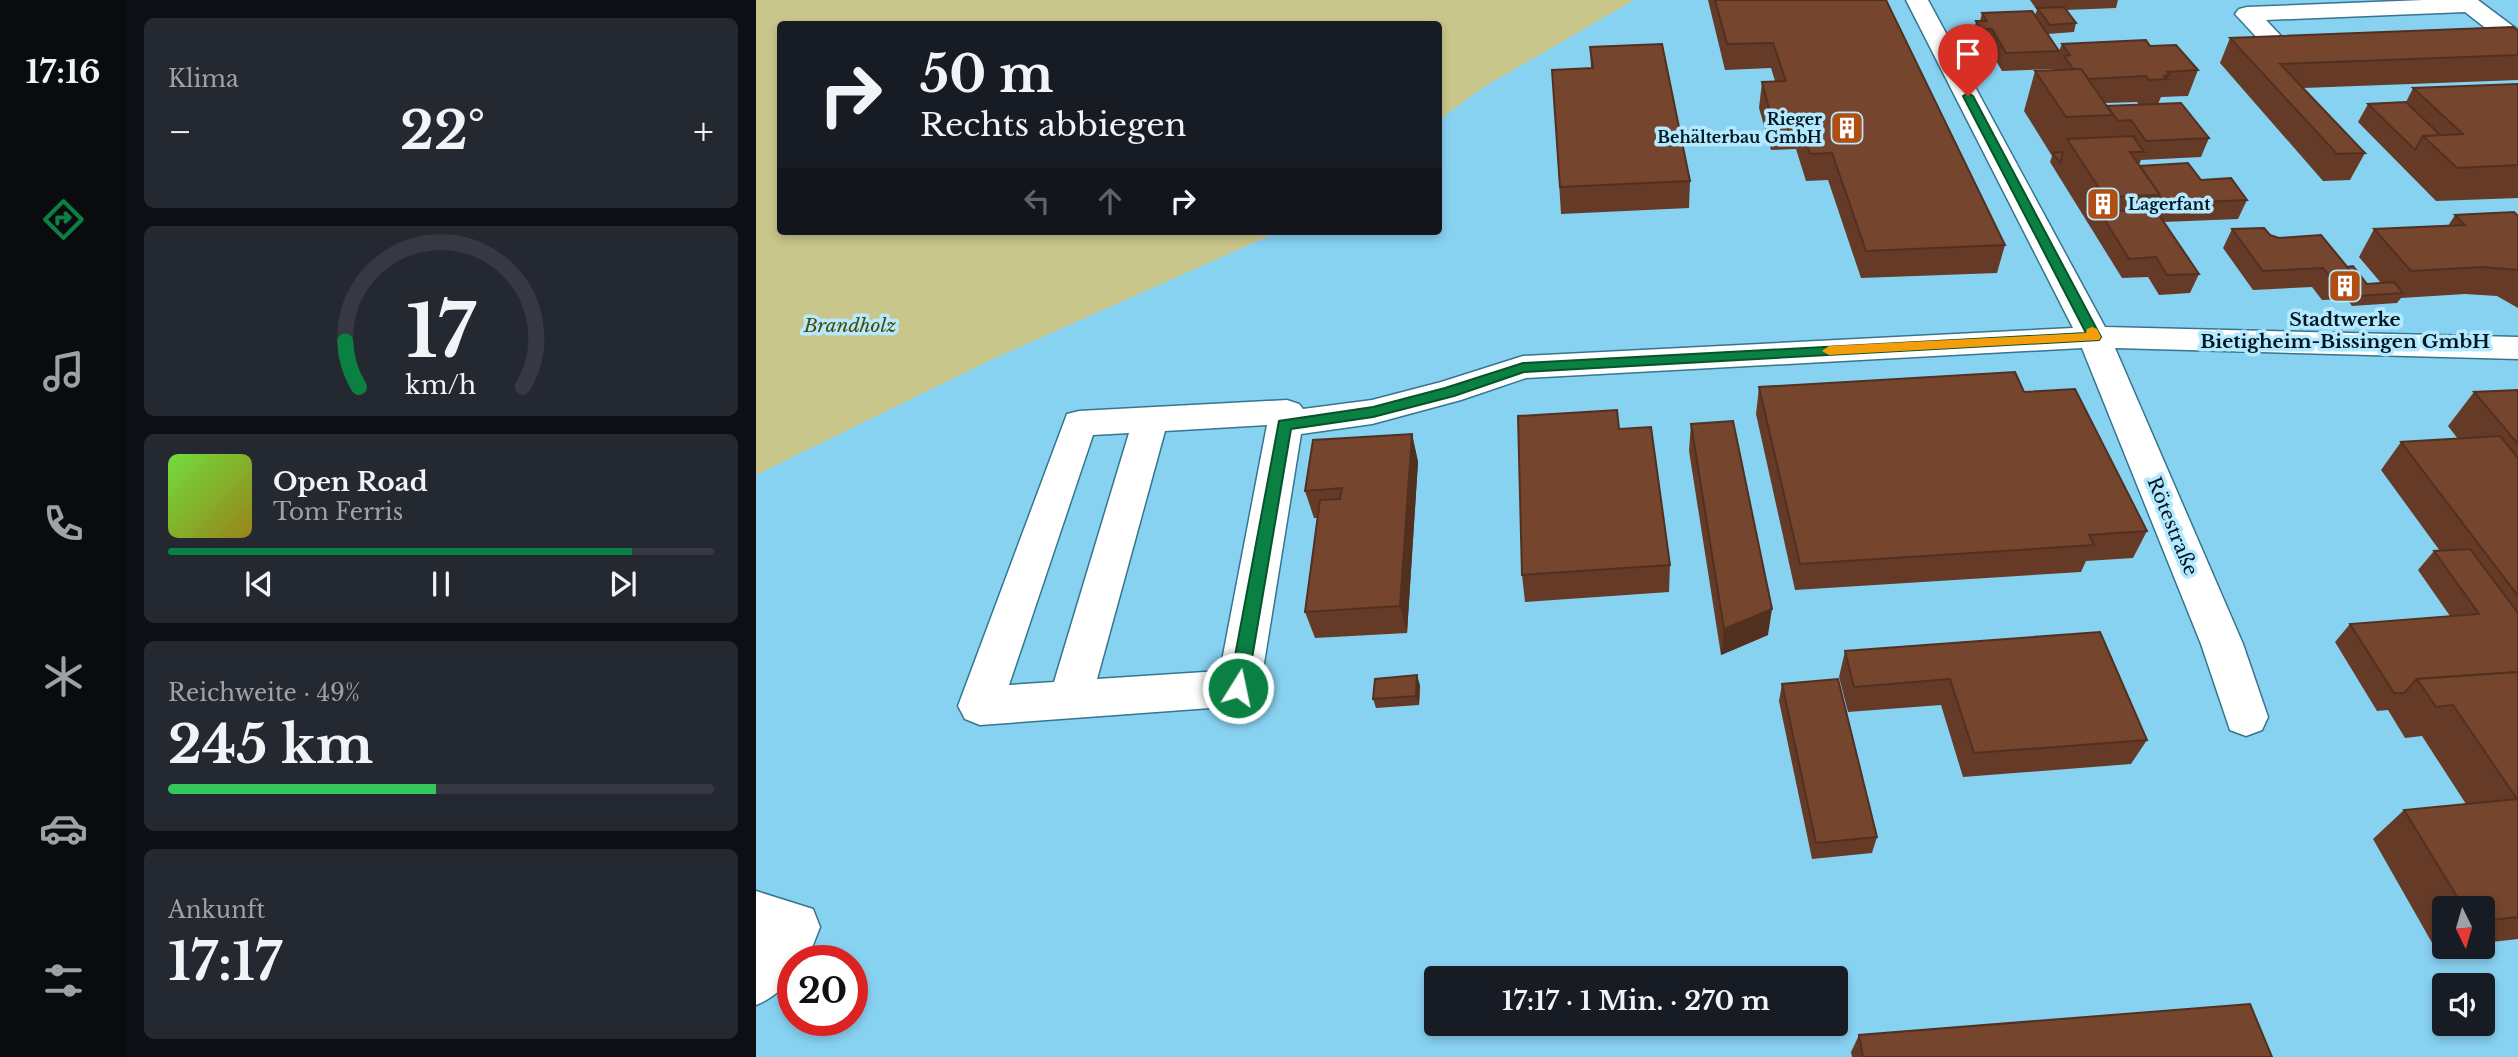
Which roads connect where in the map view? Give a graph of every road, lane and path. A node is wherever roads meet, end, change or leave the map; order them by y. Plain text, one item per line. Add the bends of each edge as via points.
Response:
1 (1917, 0) edge
2 (2518, 43) edge
3 (2479, 44) edge
4 (2309, 50) edge
5 (2283, 51) junction
6 (2246, 52) edge
7 (2094, 337) junction
8 (2518, 348) edge
9 (1152, 419) junction
10 (1284, 424) junction
11 (1070, 700) junction
12 (2246, 717) dead end
13 (756, 916) edge
14 (756, 979) edge

1 - 7 street, Rötestraße
2 - 3 street
2 - 5 street via 2470,5 2247,14
4 - 5 street
5 - 6 street
7 - 8 street
7 - 10 street via 1523,367 1373,412
7 - 12 street, Rötestraße via 2222,644
9 - 10 street via 1287,412
9 - 11 street
9 - 11 street via 1079,424 980,706
10 - 11 street via 1238,688
13 - 14 street via 795,927

